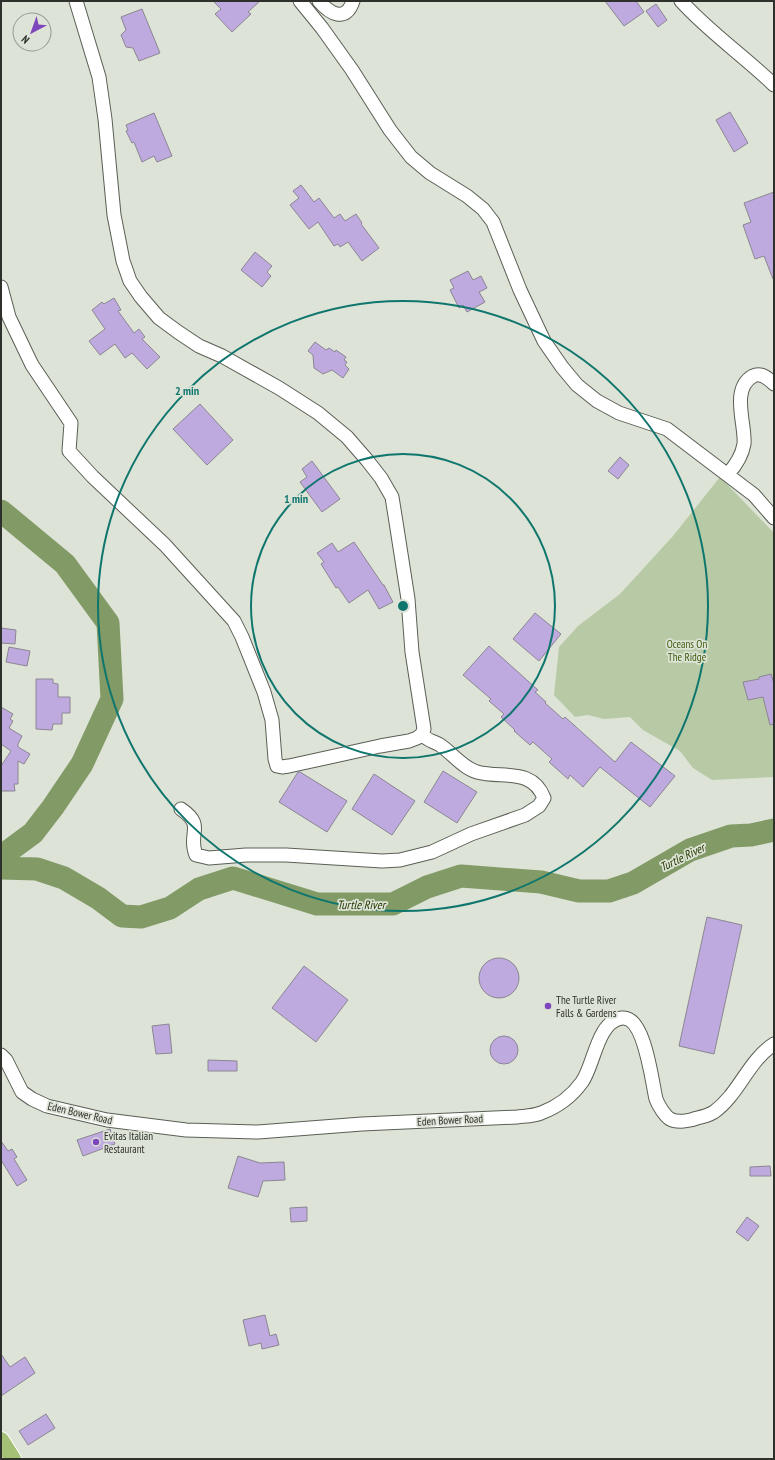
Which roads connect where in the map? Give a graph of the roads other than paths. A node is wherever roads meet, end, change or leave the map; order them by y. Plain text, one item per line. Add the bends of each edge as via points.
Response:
1 (76, 1) edge
2 (300, 1) edge
3 (319, 1) edge
4 (353, 1) edge
5 (681, 1) edge
6 (774, 85) edge
7 (1, 287) edge
8 (774, 384) edge
9 (728, 474) junction
10 (774, 518) edge
11 (422, 734) junction
12 (181, 809) dead end
13 (774, 1044) edge
14 (1, 1055) edge
15 (1, 1440) edge
16 (12, 1459) edge

1 - 11 street via 99,77 114,215 123,261 130,281 159,318 178,332 199,346 279,388 318,413 347,437 381,478 392,497 408,599 412,652 424,729
2 - 9 street via 352,70 411,158 467,196 494,222 520,290 544,341 577,385 596,401 619,413 667,429
3 - 4 street via 331,13 341,14 347,11
5 - 6 street via 694,16
7 - 11 street via 9,317 32,365 71,423 69,451 93,477 166,544 234,621 264,692 272,720 277,766 282,768 409,741
8 - 9 street via 766,376 755,375 744,387 740,399 744,443 741,455
9 - 10 street via 754,495
11 - 12 street via 425,738 440,744 471,769 518,776 532,782 540,788 544,798 539,806 525,815 471,834 432,852 400,860 382,861 246,855 202,857 196,855 193,848 195,826 192,818
13 - 14 street, Eden Bower Road via 761,1055 732,1095 713,1113 695,1119 670,1119 664,1112 657,1101 640,1032 628,1018 621,1018 611,1022 603,1033 579,1086 571,1095 540,1113 517,1117 258,1132 186,1130 107,1120 47,1106 22,1092
15 - 16 main road

